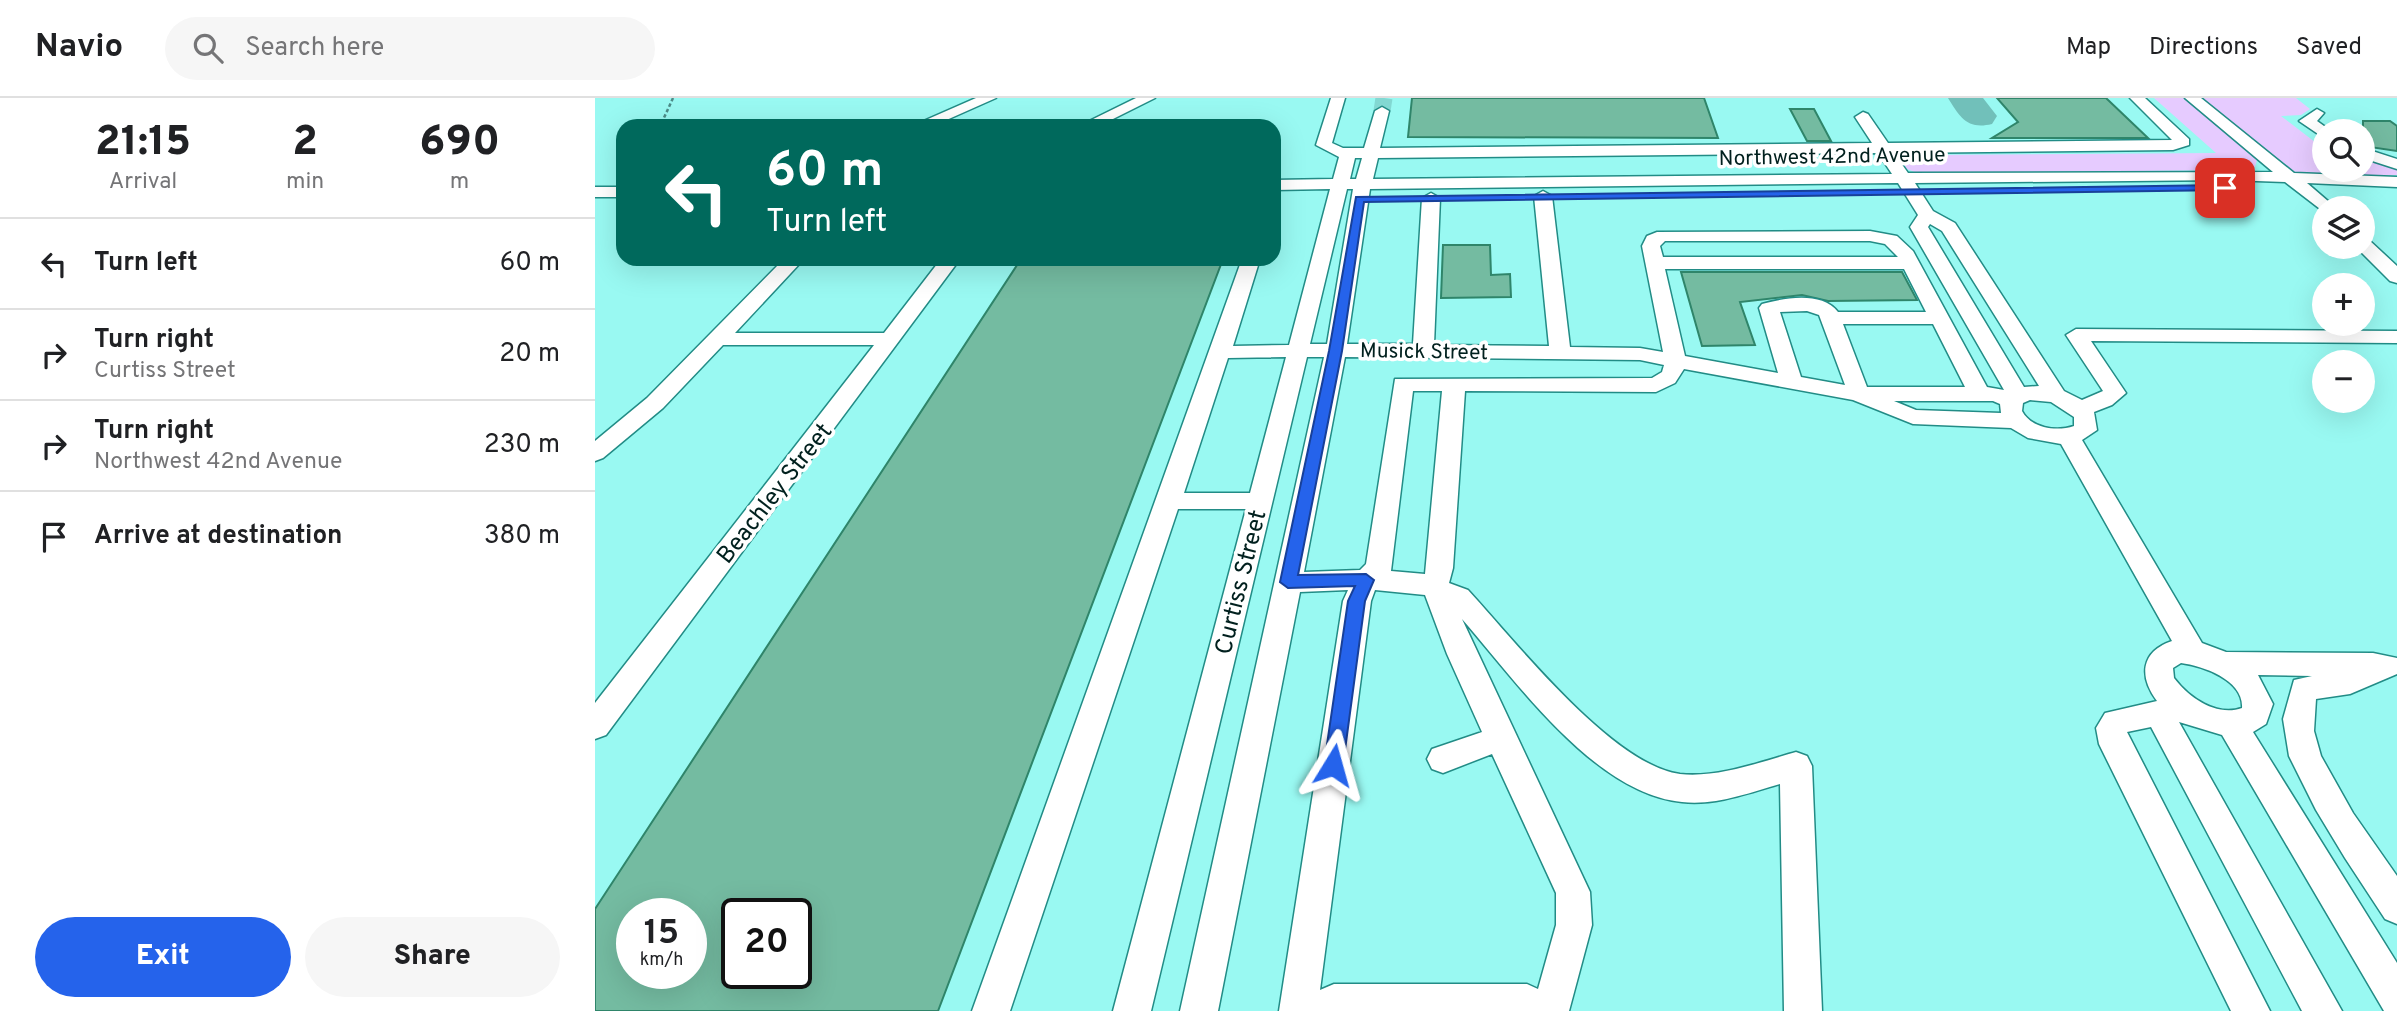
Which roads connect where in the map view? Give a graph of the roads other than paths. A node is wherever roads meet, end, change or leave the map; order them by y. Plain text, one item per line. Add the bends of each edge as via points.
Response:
1 (989, 98) edge
2 (1148, 98) edge
3 (1338, 98) edge
4 (2137, 98) edge
5 (2192, 98) edge
6 (1383, 111) tunnel mouth
7 (2316, 113) dead end
8 (1863, 117) dead end
9 (937, 119) edge
10 (1102, 119) edge
11 (2312, 125) edge
12 (1883, 147) junction
13 (1348, 153) junction
14 (1371, 153) junction
15 (1445, 153) joint
16 (2375, 157) edge
17 (2397, 164) edge
18 (595, 176) edge
19 (616, 176) edge
20 (2293, 181) junction
21 (2394, 182) edge
22 (1908, 185) junction
23 (1281, 186) edge
24 (595, 192) edge
25 (616, 192) edge
26 (1349, 192) junction
27 (1543, 196) junction
28 (2312, 196) edge
29 (1431, 198) junction
30 (1281, 199) edge
31 (616, 206) edge
32 (595, 207) edge
33 (1927, 215) junction
34 (2375, 243) edge
35 (2375, 256) edge
36 (2397, 260) edge
37 (1654, 263) junction
38 (1910, 263) junction
39 (788, 266) edge
40 (946, 266) edge
41 (1249, 266) edge
42 (2397, 277) edge
43 (1958, 293) junction
44 (1990, 293) junction
45 (1830, 318) junction
46 (1939, 318) junction
47 (2397, 337) edge
48 (893, 339) junction
49 (716, 340) junction
50 (1336, 351) junction
51 (1423, 351) junction
52 (1220, 352) junction
53 (1300, 352) junction
54 (1560, 353) junction
55 (1675, 360) junction
56 (1792, 382) junction
57 (1454, 384) junction
58 (1859, 394) junction
59 (1980, 394) junction
60 (2056, 396) junction
61 (2016, 405) junction
62 (2080, 409) junction
63 (2069, 437) junction
64 (595, 453) edge
65 (1169, 500) junction
66 (1261, 501) junction
67 (1366, 580) junction
68 (1288, 582) junction
69 (1435, 586) junction
70 (2192, 651) junction
71 (2228, 663) junction
72 (2171, 711) junction
73 (2231, 724) junction
74 (595, 726) edge
75 (1501, 738) junction
76 (1443, 759) dead end
77 (2397, 907) edge
78 (2397, 998) edge
79 (991, 1011) edge
80 (1132, 1011) edge
81 (1199, 1011) edge
82 (1298, 1011) edge
83 (1321, 1011) edge
84 (1534, 1011) edge
85 (1550, 1011) edge
86 (1803, 1011) edge
87 (2251, 1011) edge
88 (2323, 1011) edge

1 - 9 street
2 - 10 street
3 - 13 street via 1324,145
4 - 12 street via 2183,142
5 - 20 street
6 - 14 street, Curtiss Street
7 - 11 street via 2307,121
8 - 12 street
12 - 15 street
12 - 22 street
13 - 14 street
13 - 26 street, Curtiss Street
14 - 15 street
14 - 26 street, Curtiss Street
16 - 17 street
18 - 19 street
20 - 21 street, Northwest 42nd Avenue
20 - 22 street, Northwest 42nd Avenue
20 - 28 street
22 - 26 street, Northwest 42nd Avenue
22 - 27 street, Northwest 42nd Avenue
22 - 33 street
23 - 26 street, Northwest 42nd Avenue
24 - 25 street
26 - 29 street, Northwest 42nd Avenue
26 - 30 street, Northwest 42nd Avenue
26 - 50 street, Curtiss Street
26 - 53 street, Curtiss Street
27 - 29 street, Northwest 42nd Avenue
27 - 54 street
29 - 51 street
31 - 32 street
33 - 43 street via 1919,227
33 - 44 street via 1949,227
34 - 36 street
35 - 42 street
37 - 38 street
37 - 38 street via 1653,240 1686,235 1881,237 1899,246
37 - 55 street
38 - 46 street
39 - 49 street
40 - 48 street, Beachley Street
41 - 52 street
43 - 44 street
43 - 61 street
44 - 60 street
45 - 46 street
45 - 56 street via 1820,306 1769,309
45 - 58 street
46 - 59 street
47 - 62 street via 2076,335 2115,393
48 - 49 street
48 - 74 street, Beachley Street
49 - 64 street via 655,404
50 - 51 street, Musick Street
50 - 53 street, Musick Street
50 - 68 street, Curtiss Street
51 - 54 street, Musick Street
52 - 53 street, Musick Street
52 - 65 street
53 - 66 street, Curtiss Street
54 - 55 street via 1640,354
55 - 56 street
55 - 57 street via 1675,372 1656,385
56 - 58 street
57 - 67 street via 1403,384 1379,568
57 - 69 street
58 - 59 street
58 - 61 street via 1913,416
59 - 61 street via 1995,394
60 - 61 street via 2035,392
60 - 62 street
61 - 63 street via 2035,432
62 - 63 street via 2087,424 2079,435
63 - 70 street
65 - 66 street
65 - 79 street
66 - 80 street, Curtiss Street
67 - 68 street
67 - 69 street
67 - 82 street via 1357,601
68 - 81 street, Curtiss Street
69 - 75 street
69 - 86 street via 1465,603 1601,751 1655,784 1675,790 1706,790 1797,766
70 - 71 street
70 - 72 street via 2166,655 2159,663 2157,673 2170,697
71 - 73 street via 2251,685 2258,708 2244,722
71 - 77 street via 2387,666 2350,682 2304,689 2298,708 2298,736 2308,764
72 - 73 street
72 - 87 street via 2116,722 2111,728 2115,744
72 - 88 street
73 - 78 street
75 - 76 street
75 - 85 street via 1573,892 1574,925
83 - 84 street via 1334,1003 1527,1003

